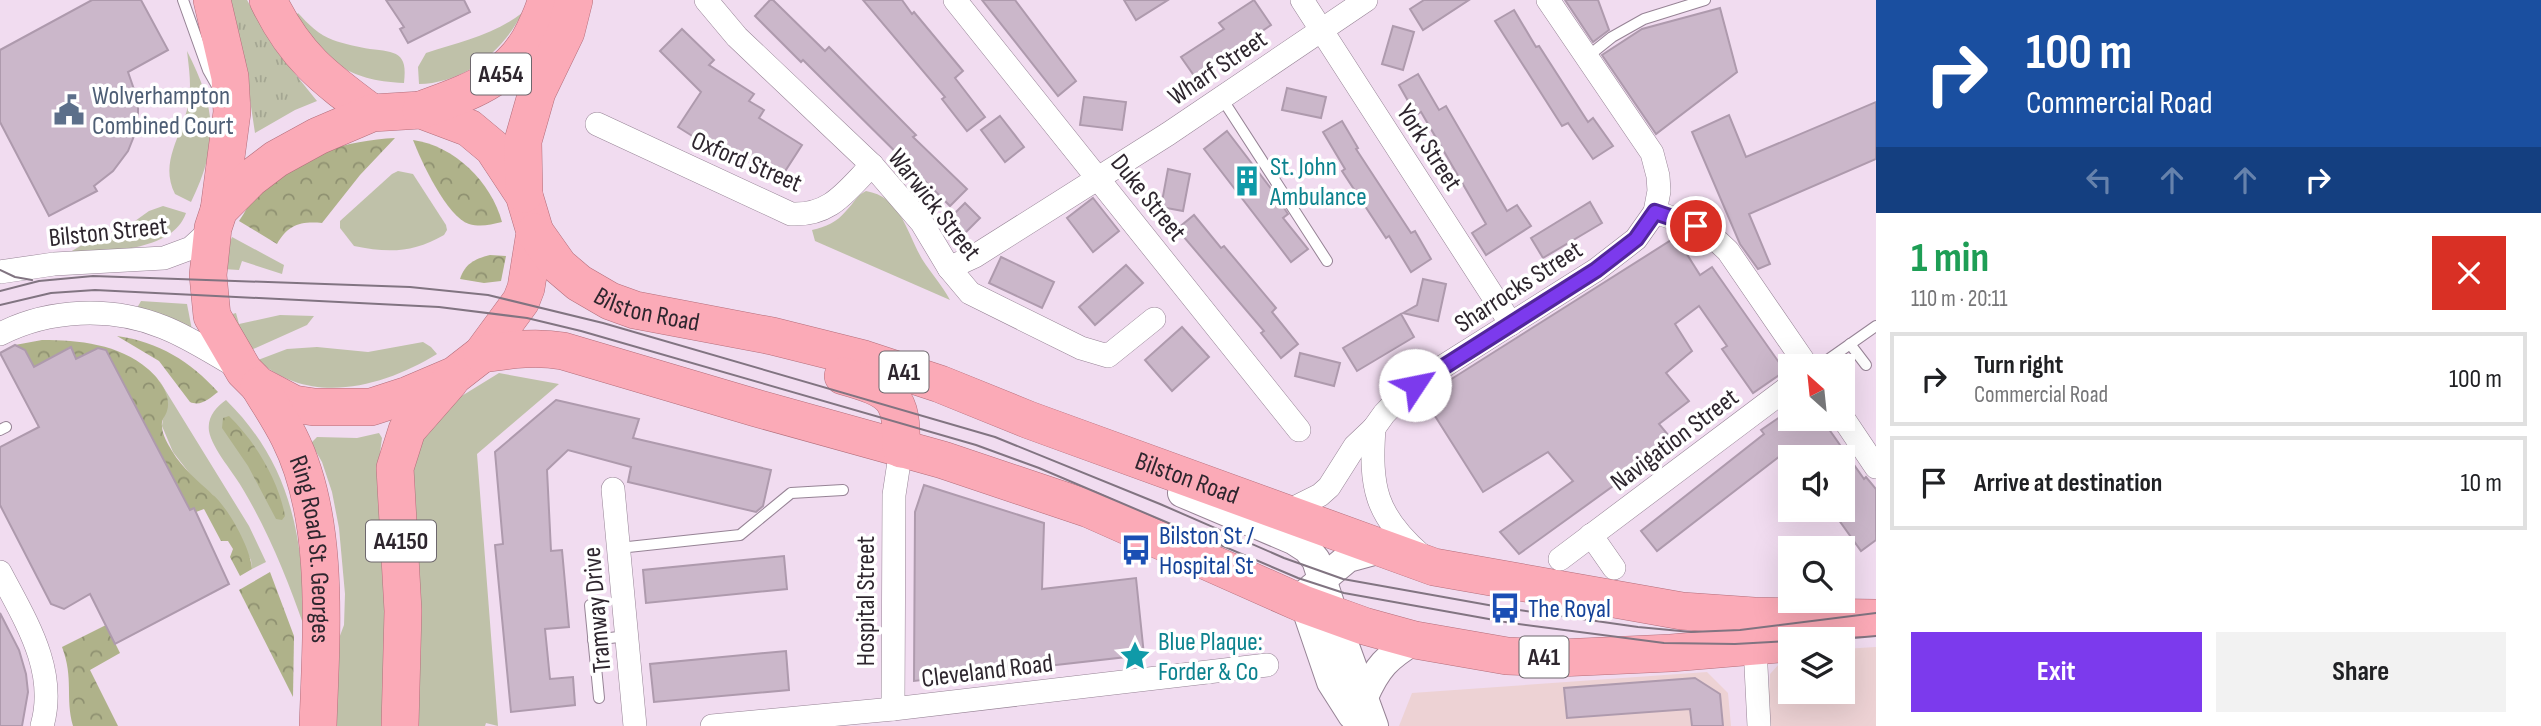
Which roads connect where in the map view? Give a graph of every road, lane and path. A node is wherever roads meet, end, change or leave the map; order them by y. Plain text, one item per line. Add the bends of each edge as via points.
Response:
1 (183, 0) edge
2 (212, 0) edge
3 (268, 0) edge
4 (546, 0) edge
5 (574, 0) edge
6 (706, 0) edge
7 (955, 0) edge
8 (1302, 0) edge
9 (1366, 0) edge
10 (1548, 0) edge
11 (1705, 0) edge
12 (1322, 31) junction
13 (1587, 57) junction
14 (1221, 97) junction
15 (421, 110) junction
16 (232, 112) junction
17 (372, 113) junction
18 (597, 124) dead end
19 (872, 164) junction
20 (1097, 178) junction
21 (524, 195) junction
22 (1655, 212) junction
23 (216, 219) junction
24 (535, 232) junction
25 (1327, 261) dead end
26 (5, 267) edge
27 (948, 268) junction
28 (635, 310) junction
29 (43, 317) junction
30 (1154, 318) dead end
31 (0, 320) edge
32 (1511, 324) junction
33 (1876, 326) edge
34 (0, 334) edge
35 (1850, 344) junction
36 (1799, 354) edge
37 (1836, 354) edge
38 (468, 365) junction
39 (1866, 365) dead end
40 (251, 378) junction
41 (1778, 395) edge
42 (1374, 428) junction
43 (1299, 430) dead end
44 (1852, 431) edge
45 (865, 439) junction
46 (901, 449) junction
47 (1876, 467) edge
48 (1163, 470) junction
49 (613, 489) dead end
50 (843, 490) dead end
51 (894, 495) junction
52 (1284, 513) junction
53 (1591, 535) junction
54 (619, 548) junction
55 (1381, 549) junction
56 (1560, 559) dead end
57 (1434, 566) junction
58 (1614, 568) dead end
59 (0, 572) edge
60 (1320, 600) junction
61 (590, 605) dead end
62 (1876, 618) edge
63 (1876, 629) edge
64 (1855, 633) edge
65 (627, 636) junction
66 (593, 640) junction
67 (1415, 640) junction
68 (1773, 645) edge
69 (1267, 665) dead end
70 (1364, 697) junction
71 (599, 698) dead end
72 (892, 709) junction
73 (44, 724) edge
74 (318, 726) edge
75 (400, 726) edge
76 (635, 726) edge
77 (712, 726) edge
78 (1364, 726) edge
79 (1374, 726) edge
80 (1759, 726) edge

1 - 16 lane via 208,70
2 - 16 highway, Ring Road St. Georges via 230,76
3 - 17 highway via 293,44 324,78
4 - 15 highway, A454 via 527,46 500,75
5 - 21 highway, A454 via 566,32 537,92 523,141
6 - 19 street, Warwick Street via 737,37
7 - 20 street, Duke Street
8 - 12 street, York Street
9 - 12 street, Wharf Street
10 - 13 street
11 - 13 lane via 1644,19
12 - 14 street, Wharf Street
12 - 32 street, York Street
13 - 22 street via 1652,153 1659,191
14 - 20 street, Wharf Street
14 - 25 lane
15 - 17 highway, A4150
15 - 21 highway, A4150 via 469,128 493,148
16 - 23 highway, Ring Road St. Georges
17 - 23 highway, A4150 via 276,159 251,178
18 - 19 street, Oxford Street via 624,148 791,214 822,211
19 - 27 street, Warwick Street via 922,223
20 - 27 street, Wharf Street via 975,256
20 - 43 street, Duke Street
21 - 24 highway, A4150
22 - 32 street, Sharrocks Street via 1626,247
22 - 36 street via 1696,226 1728,251
23 - 26 street, Bilston Street via 191,248 164,258
23 - 40 highway, Ring Road St. Georges via 208,275 212,316
24 - 28 highway, Bilston Road / A41 via 559,266 579,283
24 - 38 highway, A4150 via 521,301
27 - 30 street, Warwick Street via 970,293 1081,348 1108,356
28 - 46 highway via 695,335 880,389 891,397 901,416
28 - 48 highway, Bilston Road / A41 via 772,335 864,359
29 - 31 street
29 - 34 street
29 - 40 street via 130,317 163,327
32 - 42 street, Sharrocks Street via 1403,394
33 - 35 lane
35 - 37 lane
35 - 39 lane
38 - 40 highway via 408,395 371,407 294,404
38 - 45 highway, A41 via 516,348 542,347
38 - 75 highway, A4150 via 407,430 394,468 403,611
40 - 74 highway, Ring Road St. Georges via 290,438 310,495 321,618
41 - 53 street, Navigation Street
42 - 52 street, Sharrocks Street via 1355,446 1329,487
42 - 57 street via 1372,472 1381,506 1399,534
44 - 47 street
45 - 46 highway, A41
45 - 51 street via 888,471
46 - 51 street
46 - 60 highway, A41 via 1089,509
48 - 52 highway, Bilston Road / A41
48 - 60 street via 1182,493 1307,549 1316,560
49 - 54 street, Tramway Drive
50 - 54 lane via 791,493 740,535
51 - 72 street, Hospital Street
52 - 55 highway, Bilston Road / A41
53 - 56 street, Navigation Street
53 - 58 street
54 - 65 street, Tramway Drive
55 - 57 highway, Bilston Road / A41
55 - 60 street via 1348,558
57 - 62 highway, Bilston Road / A41 via 1682,611
59 - 73 street via 41,656 47,681
60 - 67 highway, A41
60 - 70 street
60 - 78 street via 1331,682
61 - 66 lane
63 - 64 highway
65 - 66 lane
65 - 76 street, Tramway Drive
66 - 71 lane
67 - 68 highway, A41 via 1507,656 1559,658
67 - 70 street via 1381,665
68 - 80 street
69 - 72 street, Cleveland Road
70 - 79 street
72 - 77 street, Cleveland Road

